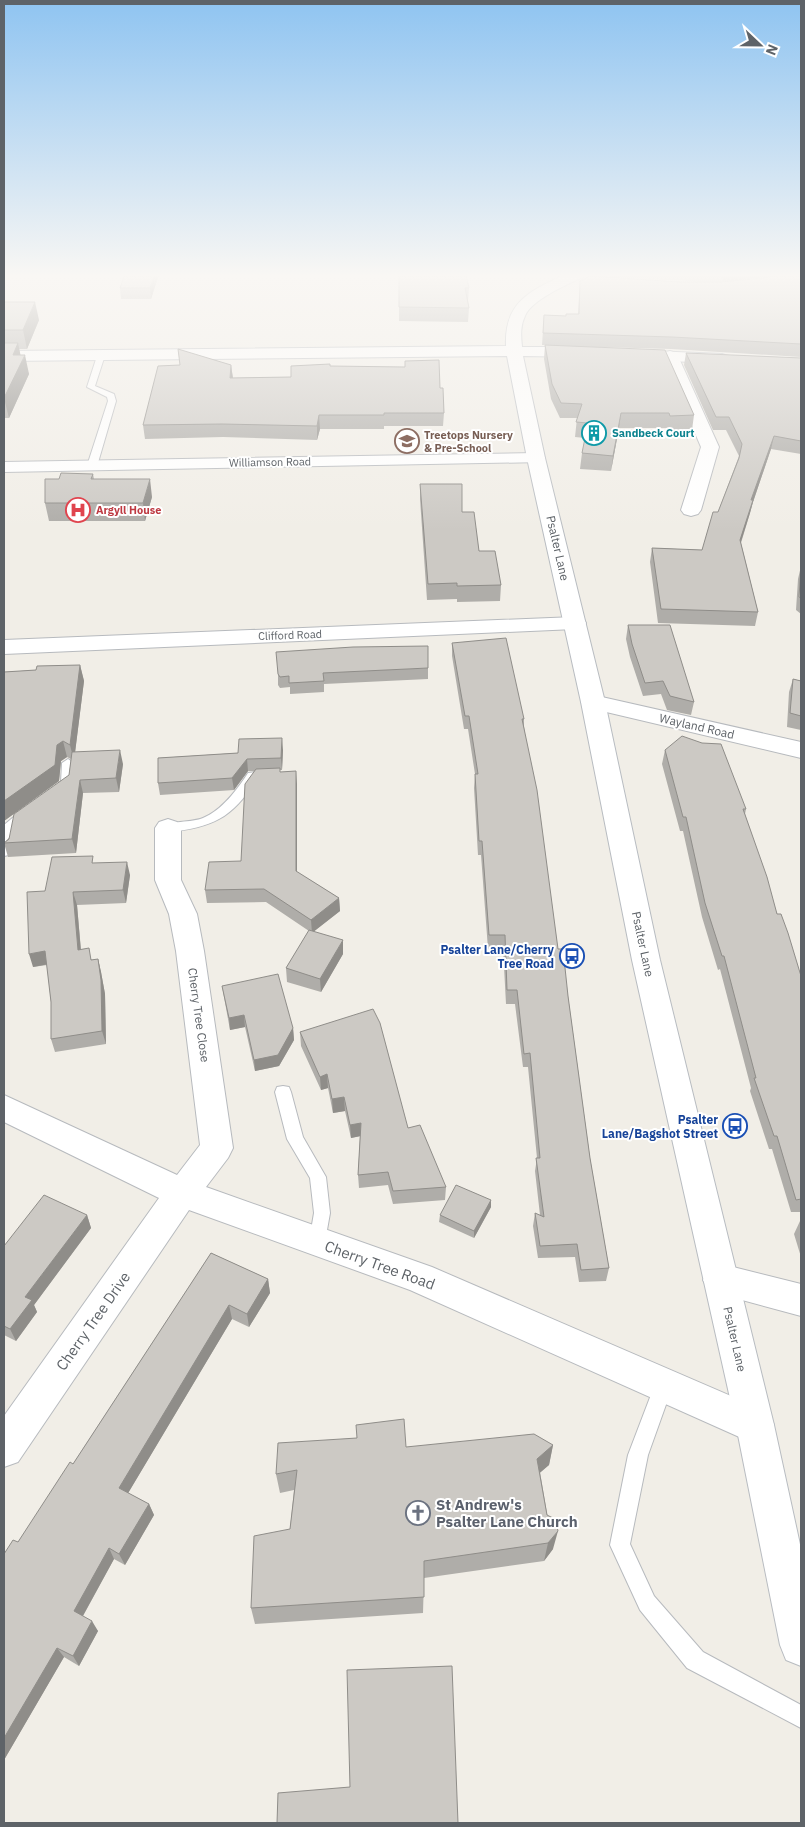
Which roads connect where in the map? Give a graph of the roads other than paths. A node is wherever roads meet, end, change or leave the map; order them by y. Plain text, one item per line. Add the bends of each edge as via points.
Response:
1 (100, 359) edge
2 (516, 359) edge
3 (671, 359) edge
4 (722, 359) edge
5 (734, 360) edge
6 (536, 458) junction
7 (92, 466) junction
8 (4, 467) edge
9 (691, 510) dead end
10 (575, 623) junction
11 (4, 647) edge
12 (593, 702) junction
13 (801, 750) edge
14 (68, 763) edge
15 (272, 775) edge
16 (53, 794) edge
17 (39, 804) edge
18 (168, 828) joint
19 (4, 852) edge
20 (283, 1092) dead end
21 (4, 1108) edge
22 (182, 1193) junction
23 (318, 1242) junction
24 (721, 1280) junction
25 (801, 1300) edge
26 (664, 1385) junction
27 (755, 1425) junction
28 (4, 1448) edge
29 (801, 1646) edge
30 (801, 1718) edge

1 - 7 lane via 91,387 111,396 112,401
2 - 6 street, Psalter Lane
3 - 9 street via 710,448
4 - 5 street
6 - 7 street, Williamson Road
6 - 10 street, Psalter Lane
7 - 8 street, Williamson Road
10 - 11 street, Clifford Road
10 - 12 street, Psalter Lane
12 - 13 street, Wayland Road
12 - 24 street, Psalter Lane via 646,960
14 - 16 lane via 67,784
15 - 18 lane via 252,776 246,788 204,823
17 - 19 lane via 10,825
18 - 22 street, Cherry Tree Close via 168,880 183,914 190,951 217,1148
20 - 23 lane via 295,1139 318,1178 322,1213
21 - 22 street, Cherry Tree Road
22 - 23 street, Cherry Tree Road
22 - 28 street, Cherry Tree Drive
23 - 26 street, Cherry Tree Road via 420,1278
24 - 25 street
24 - 27 street, Psalter Lane
26 - 27 street, Cherry Tree Road
26 - 30 lane via 638,1456 620,1545 647,1603 696,1660
27 - 29 street, Psalter Lane

